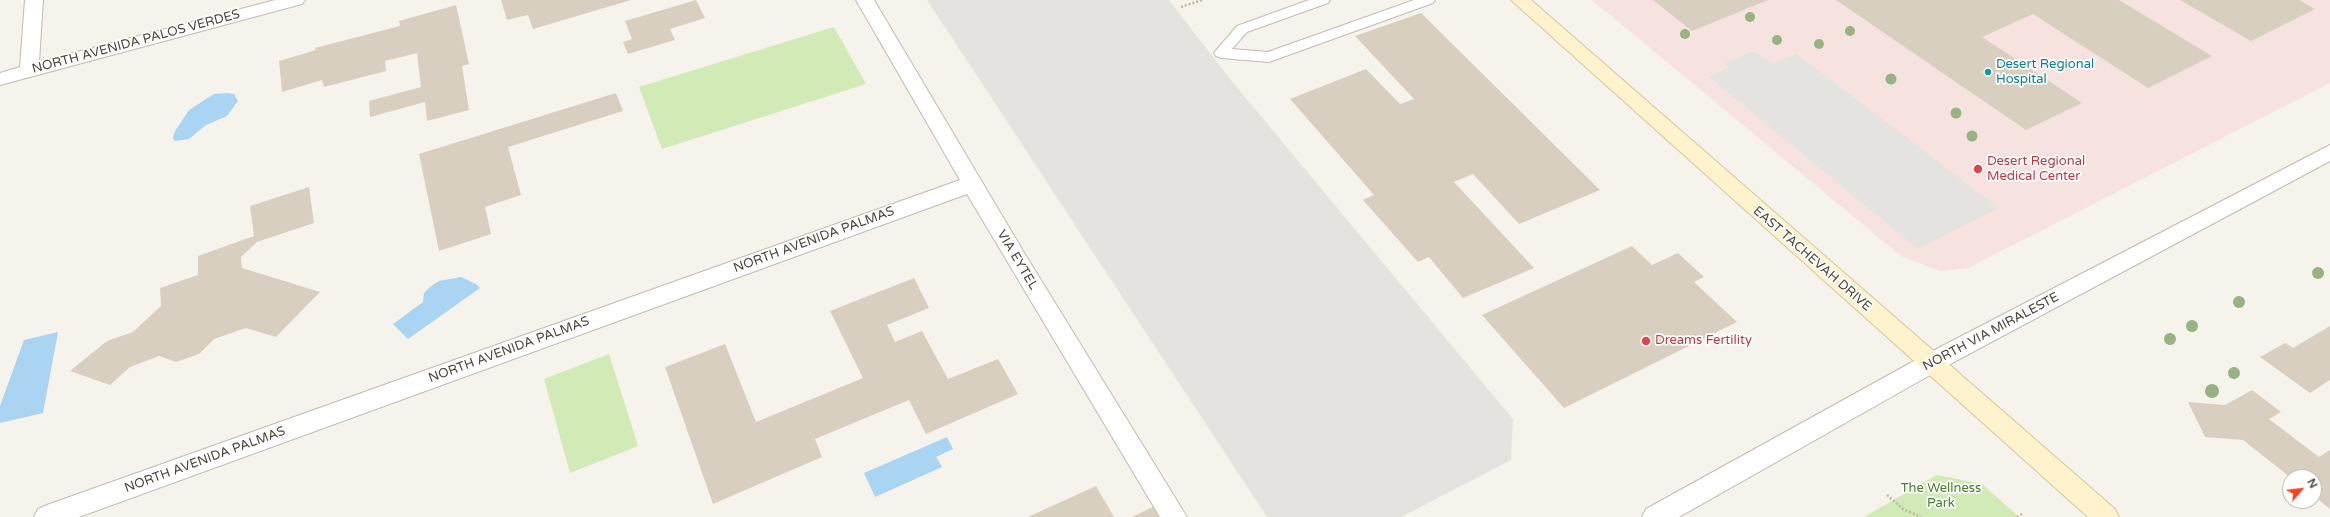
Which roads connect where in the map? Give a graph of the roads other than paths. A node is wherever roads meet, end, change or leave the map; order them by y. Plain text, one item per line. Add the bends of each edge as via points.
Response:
1 (34, 0) edge
2 (296, 0) edge
3 (865, 0) edge
4 (1324, 0) edge
5 (1428, 0) edge
6 (1520, 0) edge
7 (29, 71) junction
8 (0, 79) edge
9 (2330, 152) edge
10 (972, 184) junction
11 (1931, 363) junction
12 (47, 517) edge
13 (1174, 517) edge
14 (1655, 517) edge
15 (2106, 517) edge

1 - 7 street
2 - 7 street, NORTH AVENIDA PALOS VERDES
3 - 10 street, VIA EYTEL
4 - 5 lane via 1242,29 1221,53 1269,57
6 - 11 street, EAST TACHEVAH DRIVE
7 - 8 street, NORTH AVENIDA PALOS VERDES
9 - 11 street, NORTH VIA MIRALESTE
10 - 12 street, NORTH AVENIDA PALMAS
10 - 13 street, VIA EYTEL
11 - 14 street, NORTH VIA MIRALESTE
11 - 15 street, EAST TACHEVAH DRIVE

